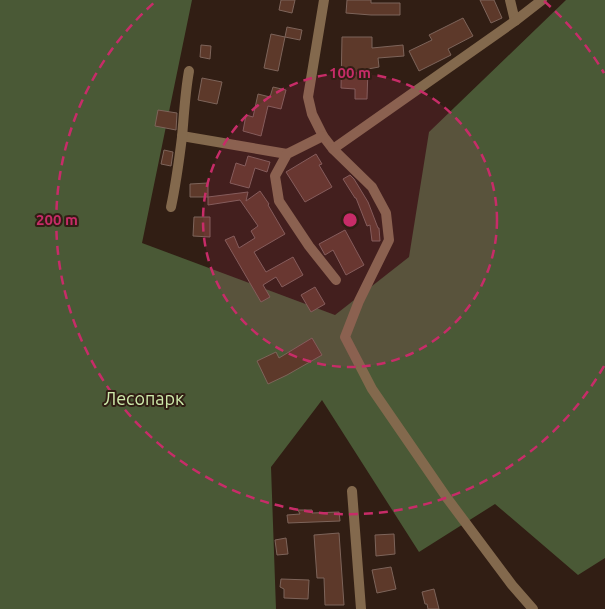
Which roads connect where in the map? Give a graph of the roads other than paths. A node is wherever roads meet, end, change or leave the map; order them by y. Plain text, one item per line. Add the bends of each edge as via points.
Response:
1 (324, 0) edge
2 (510, 0) edge
3 (542, 0) edge
4 (516, 21) junction
5 (189, 71) dead end
6 (182, 136) junction
7 (322, 136) junction
8 (333, 149) junction
9 (287, 154) junction
10 (171, 207) dead end
11 (336, 280) dead end
12 (352, 491) dead end
13 (361, 609) edge
14 (533, 609) edge

1 - 7 street via 308,97
2 - 4 street
3 - 4 street
4 - 8 street
5 - 6 street
6 - 9 street
6 - 10 street
7 - 8 street
7 - 9 street
8 - 14 street via 372,187 386,214 389,240 345,337 372,389 447,498
9 - 11 street via 275,176 279,201
12 - 13 street

